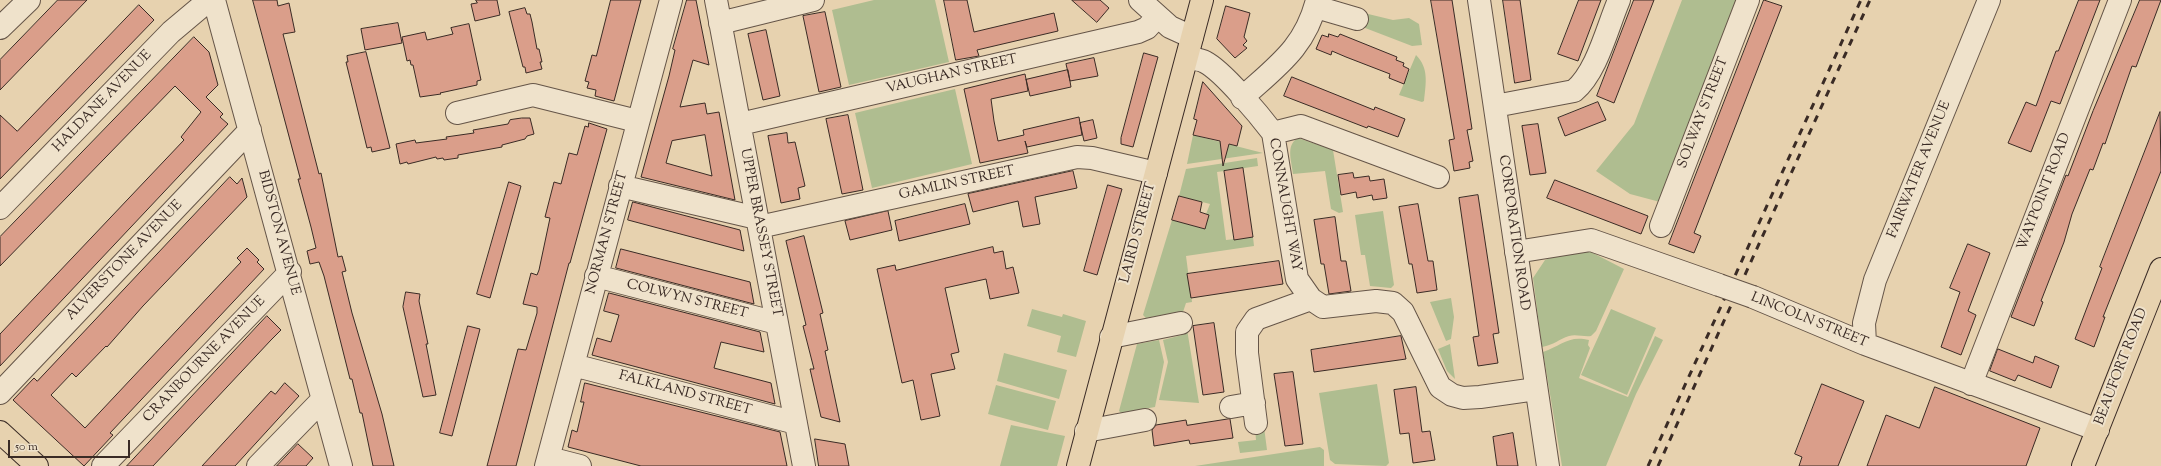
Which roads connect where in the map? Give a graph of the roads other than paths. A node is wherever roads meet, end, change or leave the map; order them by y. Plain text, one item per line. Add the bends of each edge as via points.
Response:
1 (29, 0) edge
2 (209, 0) edge
3 (214, 0) edge
4 (671, 0) edge
5 (716, 0) edge
6 (813, 0) edge
7 (1140, 0) edge
8 (1202, 0) edge
9 (1479, 0) edge
10 (1619, 0) edge
11 (1748, 0) edge
12 (1989, 0) edge
13 (2120, 0) edge
14 (1316, 3) edge
15 (1158, 16) junction
16 (1356, 19) dead end
17 (720, 22) junction
18 (0, 28) edge
19 (1192, 37) junction
20 (1187, 58) junction
21 (1242, 98) junction
22 (1495, 106) junction
23 (457, 113) dead end
24 (637, 121) junction
25 (740, 124) junction
26 (250, 130) junction
27 (1273, 133) junction
28 (1156, 173) junction
29 (1438, 177) dead end
30 (620, 186) junction
31 (0, 208) edge
32 (758, 223) junction
33 (1661, 226) dead end
34 (1516, 252) junction
35 (2161, 269) edge
36 (290, 272) junction
37 (596, 276) junction
38 (1311, 299) junction
39 (777, 323) junction
40 (1181, 323) dead end
41 (1111, 337) junction
42 (1865, 344) junction
43 (573, 365) junction
44 (1971, 384) junction
45 (1536, 389) junction
46 (0, 393) edge
47 (322, 400) junction
48 (1232, 407) dead end
49 (1145, 420) dead end
50 (796, 423) junction
51 (2098, 430) junction
52 (1086, 431) junction
53 (0, 432) edge
54 (548, 462) edge
55 (37, 466) edge
56 (103, 466) edge
57 (258, 466) edge
58 (341, 466) edge
59 (580, 466) edge
60 (804, 466) edge
61 (1078, 466) edge
62 (1548, 466) edge
63 (2083, 466) edge

1 - 18 street
2 - 31 street, HALDANE AVENUE via 171,32
3 - 26 street, BIDSTON AVENUE
4 - 24 street, NORMAN STREET
5 - 17 street, UPPER BRASSEY STREET
6 - 17 street
7 - 15 street
8 - 19 main road, LAIRD STREET
9 - 22 street, CORPORATION ROAD
10 - 22 street via 1592,69 1584,83 1574,92
11 - 33 street, SOLWAY STREET
12 - 42 street, FAIRWATER AVENUE via 1875,280 1864,323
13 - 44 street, WAYPOINT ROAD
14 - 16 street
14 - 21 street via 1306,32 1291,54
15 - 19 street via 1170,27
15 - 25 street, VAUGHAN STREET via 1147,28 1138,32
17 - 25 street, UPPER BRASSEY STREET
19 - 20 main road, LAIRD STREET
20 - 21 street, CONNAUGHT WAY via 1202,61 1213,68
20 - 28 main road, LAIRD STREET
21 - 27 street, CONNAUGHT WAY
22 - 34 street, CORPORATION ROAD
23 - 24 street via 533,95
24 - 30 street, NORMAN STREET
25 - 32 street, UPPER BRASSEY STREET
26 - 36 street, BIDSTON AVENUE
26 - 46 street, ALVERSTONE AVENUE
27 - 29 street via 1301,126
27 - 38 street, CONNAUGHT WAY via 1297,279
28 - 32 street, GAMLIN STREET via 1077,157
28 - 41 main road, LAIRD STREET
30 - 32 street
30 - 37 street, NORMAN STREET
32 - 39 street, UPPER BRASSEY STREET
34 - 42 street, LINCOLN STREET, bridge via 1591,240 1753,297
34 - 45 street, CORPORATION ROAD
35 - 51 main road, BEAUFORT ROAD
36 - 47 street, BIDSTON AVENUE
36 - 56 street, CRANBOURNE AVENUE
37 - 39 street, COLWYN STREET
37 - 43 street, NORMAN STREET
38 - 45 street via 1323,306 1376,301 1393,303 1403,312 1440,387 1452,395 1463,398 1480,397
38 - 48 street via 1256,319 1247,332 1247,353 1255,413
39 - 50 street, UPPER BRASSEY STREET
40 - 41 street
41 - 52 main road, LAIRD STREET
42 - 44 street, LINCOLN STREET
43 - 50 street, FALKLAND STREET
43 - 54 street, NORMAN STREET
44 - 51 street, LINCOLN STREET
45 - 62 street, CORPORATION ROAD
47 - 57 street
47 - 58 street, BIDSTON AVENUE
49 - 52 street
50 - 60 street, UPPER BRASSEY STREET
51 - 63 main road, BEAUFORT ROAD
52 - 61 main road, LAIRD STREET
53 - 55 main road
54 - 59 street

